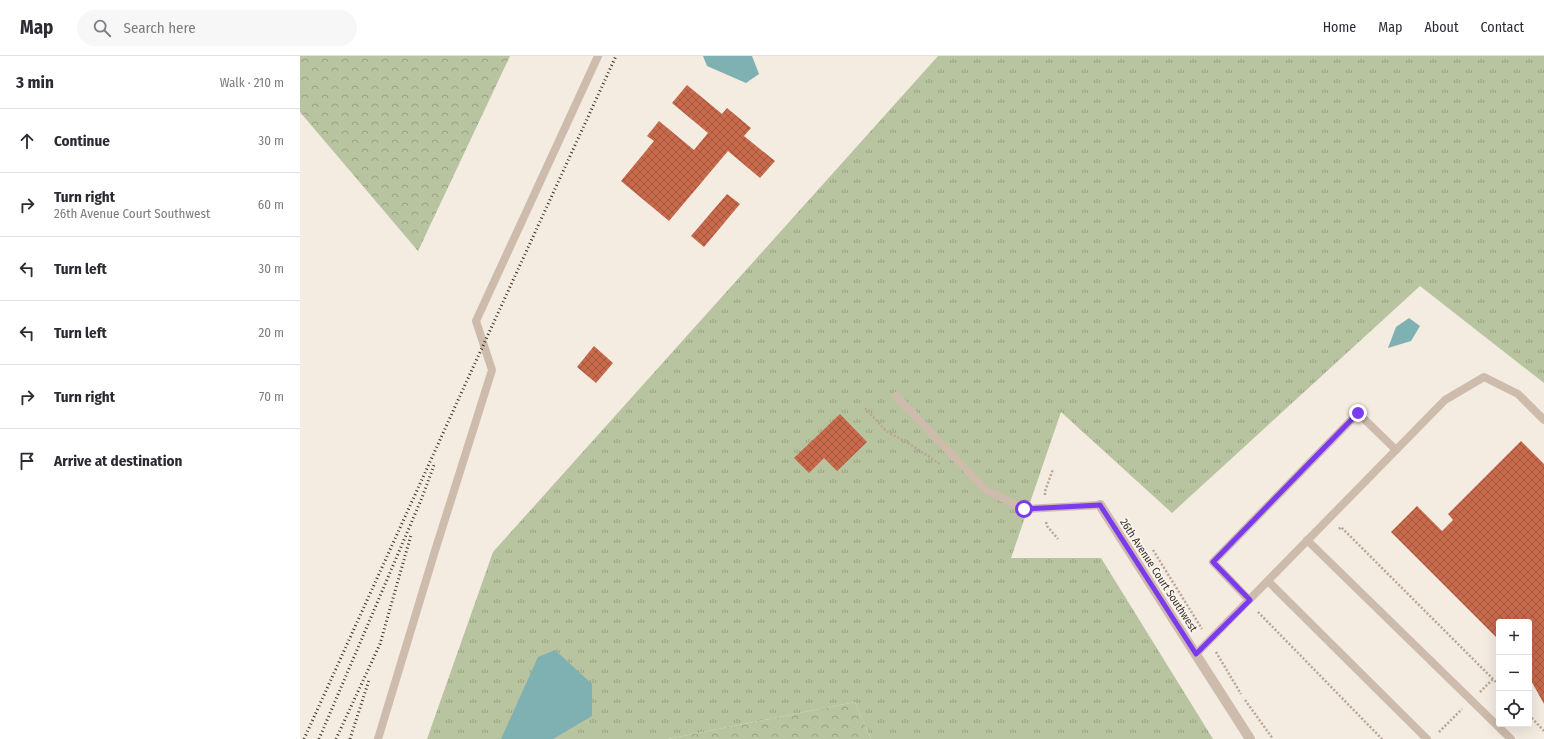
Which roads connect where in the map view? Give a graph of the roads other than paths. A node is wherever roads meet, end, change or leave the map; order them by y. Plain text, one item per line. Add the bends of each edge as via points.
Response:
1 (598, 56) edge
2 (896, 396) dead end
3 (1544, 420) edge
4 (1396, 450) junction
5 (1100, 505) joint
6 (1308, 540) junction
7 (1268, 581) junction
8 (1250, 600) junction
9 (1196, 654) junction
10 (378, 739) edge
11 (1250, 739) edge
12 (1427, 739) edge
13 (1511, 739) edge

1 - 10 lane via 476,322 492,370
2 - 5 lane via 986,490 1024,509
3 - 4 lane via 1518,394 1484,377 1445,400
4 - 6 lane
4 - 8 lane via 1358,413 1223,551 1213,562
5 - 9 street, 26th Avenue Court Southwest
6 - 7 lane
6 - 13 lane
7 - 8 lane
7 - 12 lane
8 - 9 lane
9 - 11 street, 26th Avenue Court Southwest

